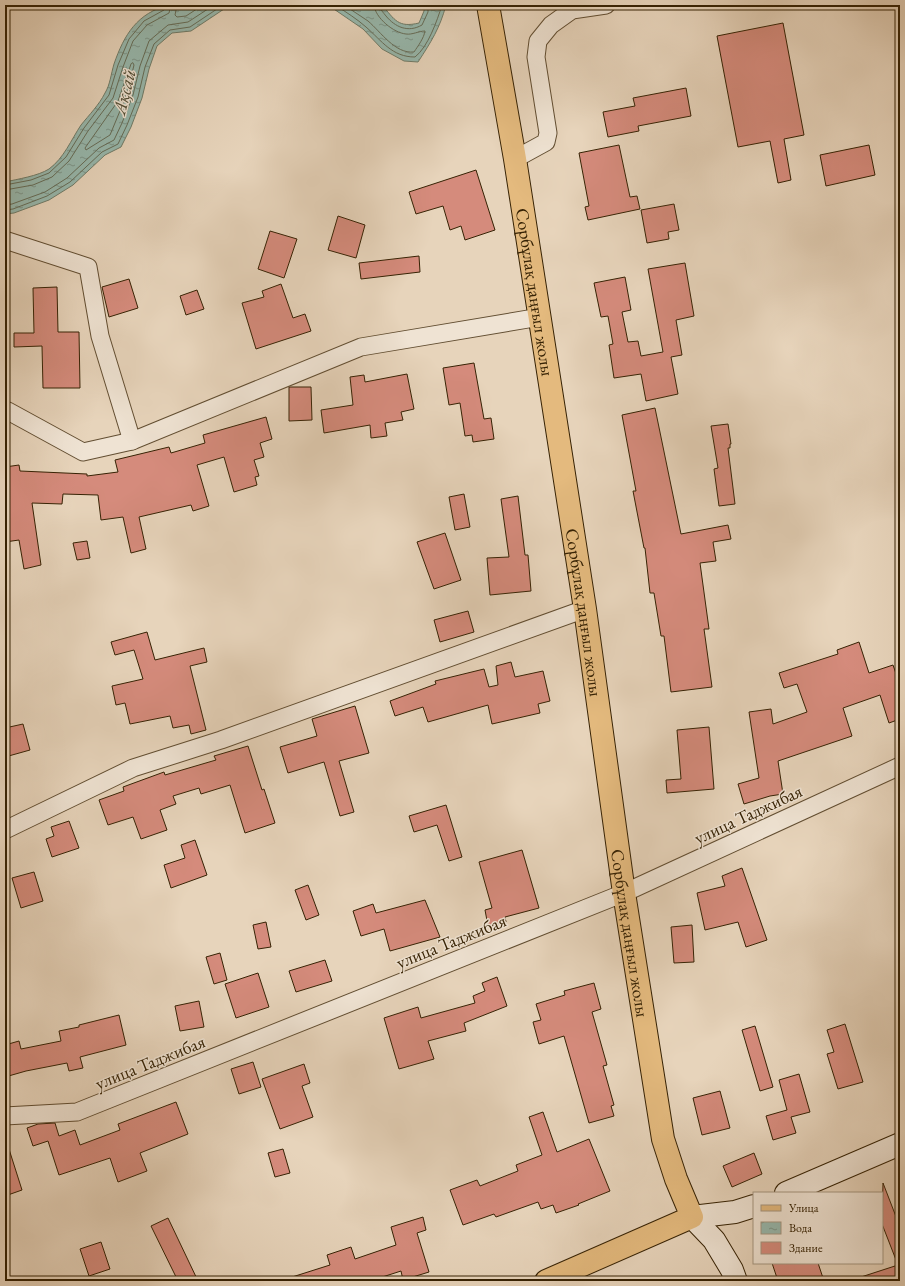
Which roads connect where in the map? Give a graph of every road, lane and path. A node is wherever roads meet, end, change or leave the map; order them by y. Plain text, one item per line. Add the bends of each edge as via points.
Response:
1 (606, 5) edge
2 (490, 15) edge
3 (515, 159) junction
4 (5, 240) edge
5 (540, 317) junction
6 (5, 412) edge
7 (132, 441) junction
8 (585, 609) junction
9 (900, 766) edge
10 (5, 830) edge
11 (624, 893) junction
12 (5, 1116) edge
13 (900, 1144) edge
14 (788, 1192) edge
15 (753, 1206) edge
16 (692, 1217) junction
17 (546, 1281) edge
18 (736, 1281) edge

1 - 3 street via 572,10 552,25 538,41 536,57 548,132 546,142
2 - 3 main road, Сорбұлақ даңғыл жолы
3 - 5 main road, Сорбұлақ даңғыл жолы
4 - 7 street via 88,267 100,336
5 - 7 street via 361,347
5 - 8 main road, Сорбұлақ даңғыл жолы
6 - 7 street via 8,411 83,452
8 - 10 street via 221,740 132,768
8 - 11 main road, Сорбұлақ даңғыл жолы
9 - 11 street, улица Таджибая
11 - 12 street, улица Таджибая via 77,1112
11 - 16 main road, Сорбұлақ даңғыл жолы via 663,1138 676,1180
13 - 14 street
15 - 16 street via 735,1212
16 - 17 main road
16 - 18 street via 714,1240

